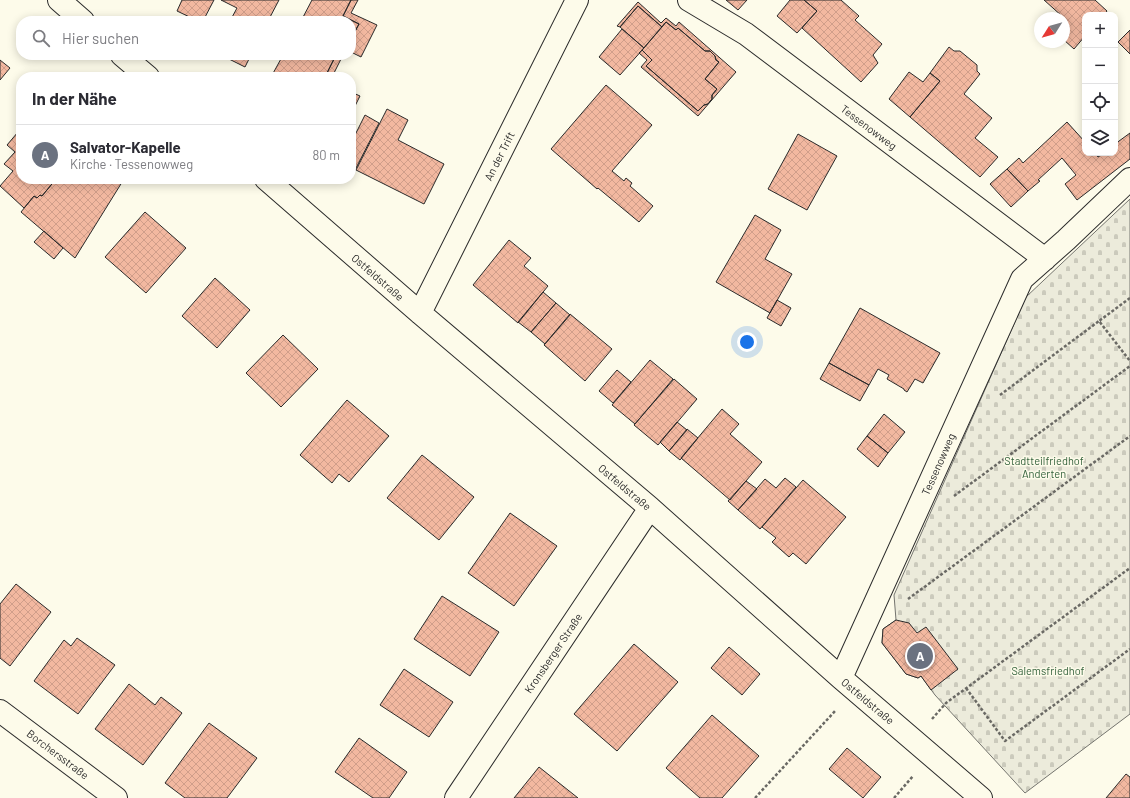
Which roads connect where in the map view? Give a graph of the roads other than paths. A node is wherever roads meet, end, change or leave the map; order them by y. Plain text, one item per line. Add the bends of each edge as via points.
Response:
1 (59, 0) edge
2 (577, 0) edge
3 (689, 0) edge
4 (77, 16) edge
5 (128, 60) edge
6 (142, 72) edge
7 (1130, 179) edge
8 (272, 184) edge
9 (1045, 259) junction
10 (420, 313) junction
11 (650, 508) junction
12 (848, 684) junction
13 (0, 711) edge
14 (116, 798) edge
15 (456, 798) edge
16 (981, 798) edge

1 - 4 street
2 - 10 street, An der Trift
3 - 9 street, Tessenowweg via 746,34
5 - 6 street
7 - 9 street, Tessenowweg
8 - 10 street, Ostfeldstraße
9 - 12 street, Tessenowweg via 1022,279
10 - 11 street, Ostfeldstraße
11 - 12 street, Ostfeldstraße
11 - 15 street, Kronsberger Straße
12 - 16 street, Ostfeldstraße
13 - 14 street, Borchersstraße

